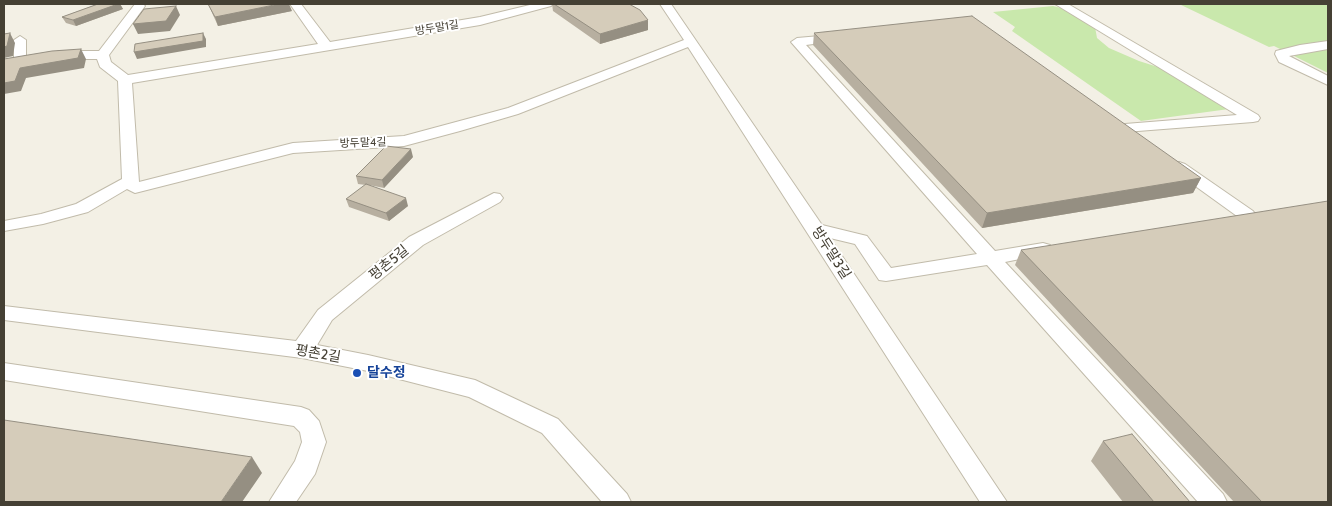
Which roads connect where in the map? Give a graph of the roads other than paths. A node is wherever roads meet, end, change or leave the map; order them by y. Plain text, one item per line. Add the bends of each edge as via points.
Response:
1 (138, 4) edge
2 (295, 4) edge
3 (548, 4) edge
4 (666, 4) edge
5 (1060, 4) edge
6 (513, 8) edge
7 (854, 36) edge
8 (20, 40) dead end
9 (690, 42) junction
10 (1328, 45) edge
11 (326, 46) junction
12 (103, 56) junction
13 (20, 59) junction
14 (4, 61) edge
15 (125, 80) junction
16 (1328, 81) edge
17 (1140, 139) edge
18 (1171, 161) edge
19 (130, 181) junction
20 (494, 198) dead end
21 (1219, 220) edge
22 (4, 226) edge
23 (816, 230) junction
24 (1057, 247) edge
25 (991, 258) junction
26 (4, 313) edge
27 (302, 350) junction
28 (4, 370) edge
29 (282, 502) edge
30 (618, 502) edge
31 (994, 502) edge
32 (1214, 502) edge

1 - 12 street
2 - 11 street
3 - 6 street, 방두말1길
4 - 9 street, 방두말3길
5 - 17 street via 1253,118 1121,125
6 - 11 street, 방두말1길 via 480,20
7 - 25 street via 797,42
8 - 13 street
9 - 19 street, 방두말4길 via 513,111 421,137 376,144 319,144 135,188
9 - 23 street, 방두말3길
10 - 16 street via 1281,54 1284,59
11 - 15 street, 방두말1길
12 - 13 lane
12 - 15 lane via 106,64
13 - 14 lane
15 - 19 street
18 - 21 street via 1256,214
19 - 22 street via 82,208
20 - 27 street, 평촌5길 via 416,241 325,315
23 - 25 street via 860,240 886,275
23 - 31 street, 방두말3길
24 - 25 street
25 - 32 street
26 - 27 street, 평촌2길
27 - 30 street, 평촌2길 via 474,388 550,426
28 - 29 street via 301,417 311,428 314,442 306,466

